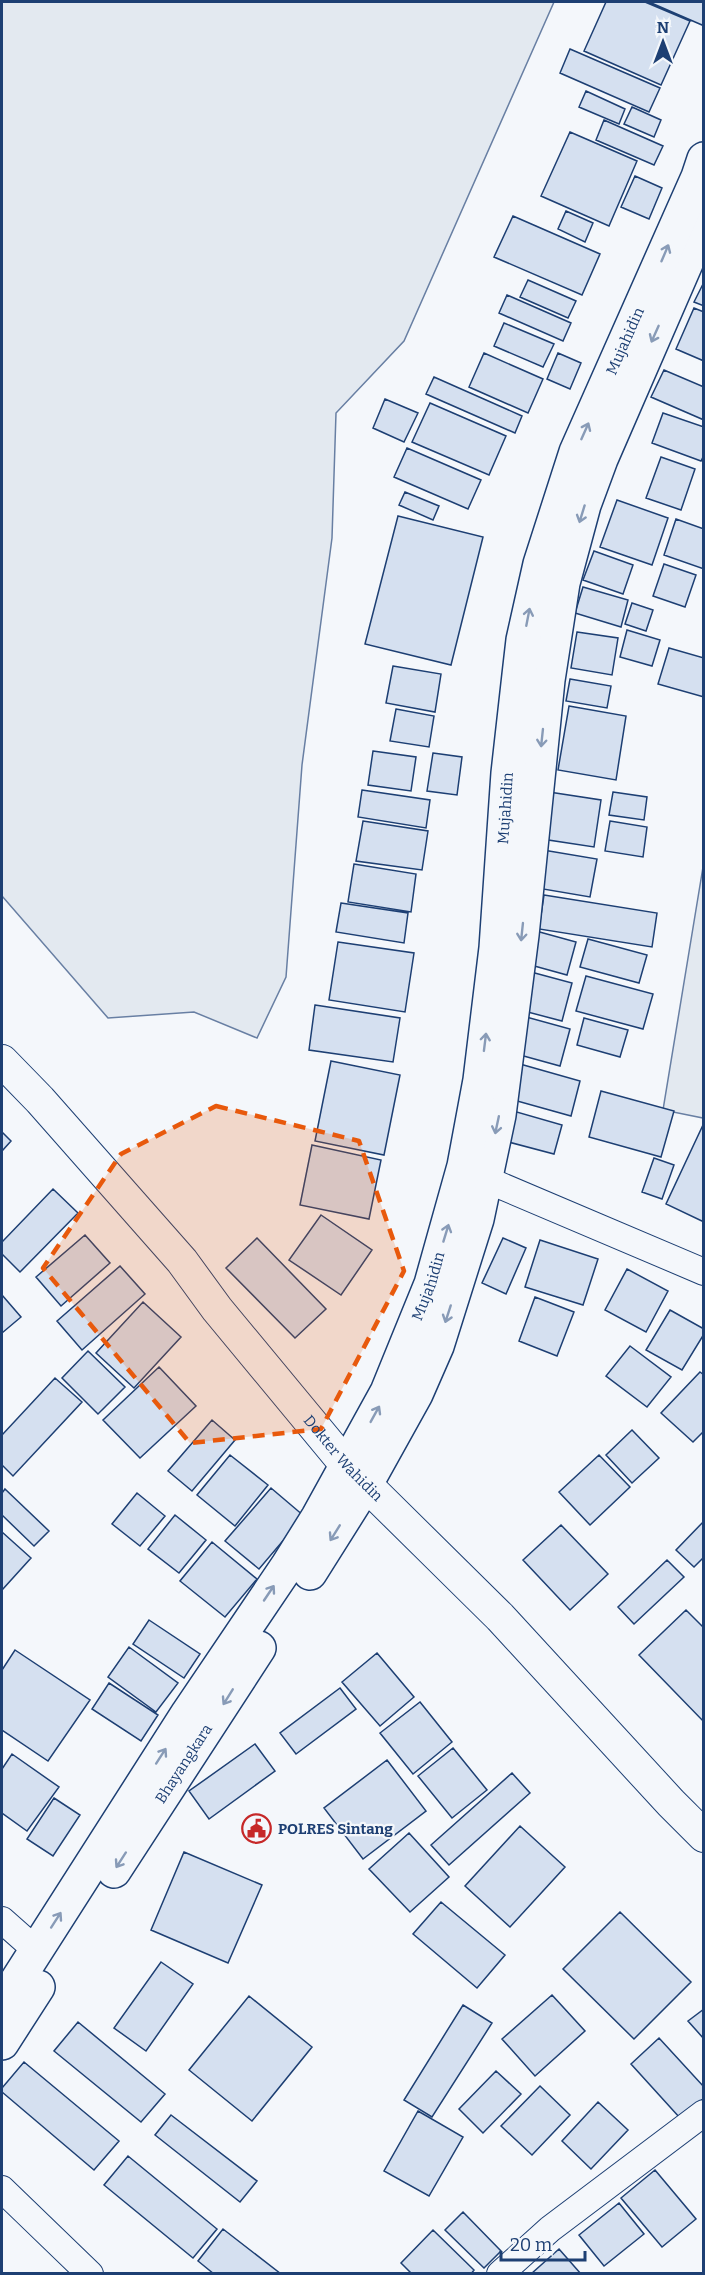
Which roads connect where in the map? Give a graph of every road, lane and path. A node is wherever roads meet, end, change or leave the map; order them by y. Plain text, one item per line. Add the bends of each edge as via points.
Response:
1 (704, 159) edge
2 (704, 222) edge
3 (2, 1061) edge
4 (485, 1179) junction
5 (704, 1272) edge
6 (356, 1475) junction
7 (704, 1836) edge
8 (2, 1920) edge
9 (37, 1951) junction
10 (2, 2004) edge
11 (2, 2043) edge
12 (704, 2113) edge
13 (2, 2188) edge
14 (90, 2274) edge
15 (500, 2274) edge

6 -> 1 main road, Mujahidin via 431,1284 471,1133 496,948 519,675 540,564 576,452
2 -> 4 main road, Mujahidin via 601,459 563,583 548,680 504,1077
3 - 6 street, Dokter Wahidin via 182,1261 217,1309
4 - 5 street
4 -> 6 main road, Mujahidin via 477,1220 437,1346 416,1394
6 - 7 street, Dokter Wahidin via 500,1617
9 -> 6 main road, Bhayangkara via 188,1713 288,1565
6 -> 11 main road, Bhayangkara via 303,1583
8 - 9 street
9 - 10 main road, Bhayangkara
12 - 15 street via 550,2229
13 - 14 street

